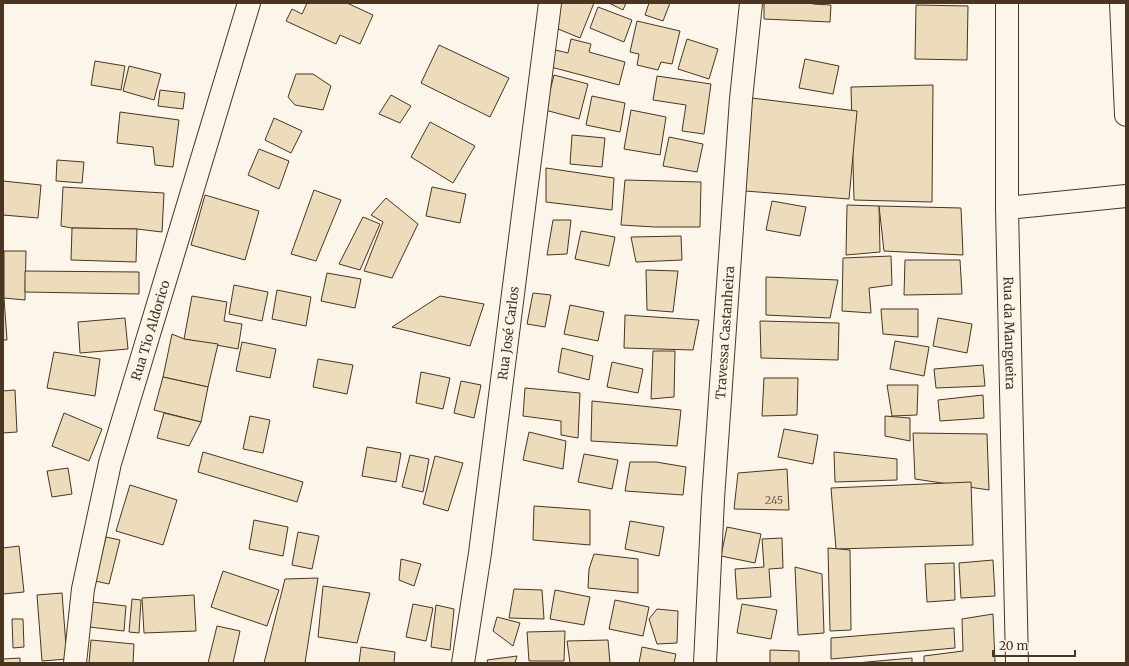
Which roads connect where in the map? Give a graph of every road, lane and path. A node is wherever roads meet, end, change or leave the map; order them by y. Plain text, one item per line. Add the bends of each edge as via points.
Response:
1 (249, 3) edge
2 (550, 3) edge
3 (751, 3) edge
4 (1008, 3) edge
5 (1121, 3) edge
6 (1126, 115) edge
7 (1126, 196) edge
8 (1007, 208) junction
9 (75, 663) edge
10 (463, 663) edge
11 (705, 663) edge
12 (1017, 663) edge

1 - 9 main road, Rua Tio Aldorico via 110,463 83,589
2 - 10 main road, Rua José Carlos via 480,553
3 - 11 main road, Travessa Castanheira via 740,107 713,499
4 - 8 main road, Rua da Mangueira
5 - 6 main road
7 - 8 main road
8 - 12 main road, Rua da Mangueira

